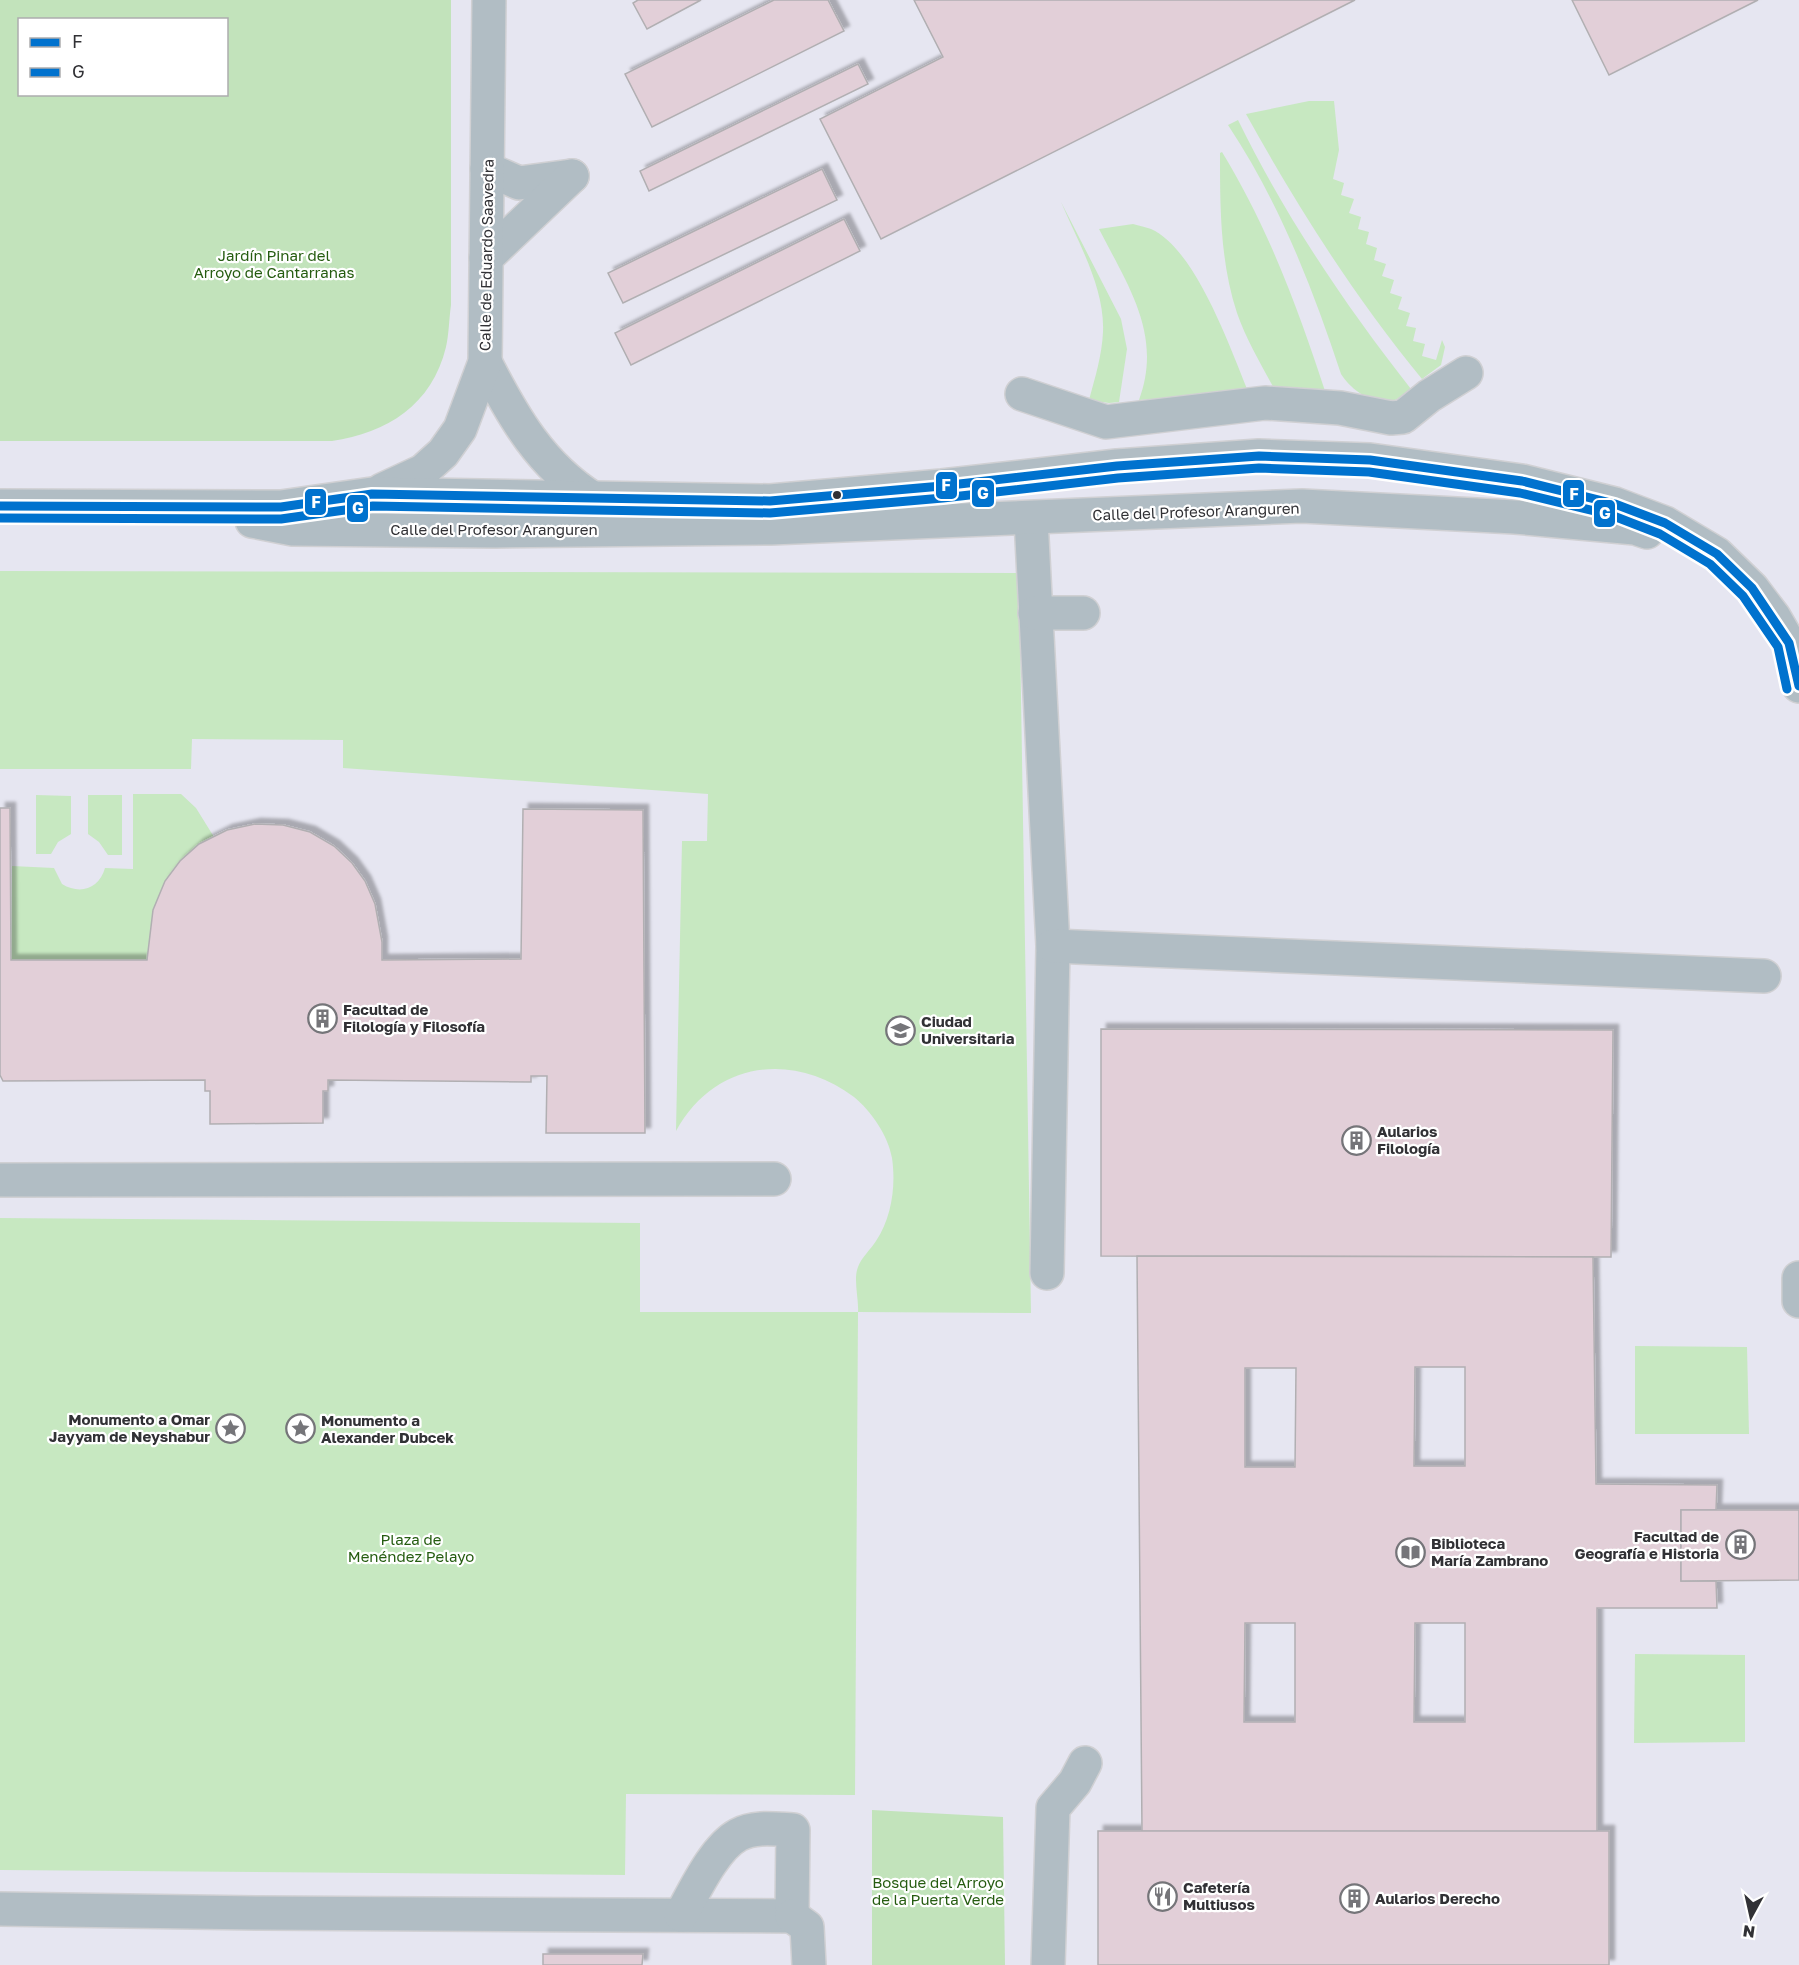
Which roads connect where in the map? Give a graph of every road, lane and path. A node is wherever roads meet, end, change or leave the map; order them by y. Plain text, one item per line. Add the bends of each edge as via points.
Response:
1 (489, 0) edge
2 (487, 169) junction
3 (486, 258) junction
4 (485, 362) junction
5 (1467, 373) dead end
6 (1023, 394) dead end
7 (1391, 418) junction
8 (1106, 422) junction
9 (1370, 460) junction
10 (1117, 466) junction
11 (372, 494) junction
12 (588, 496) junction
13 (0, 506) edge
14 (177, 506) junction
15 (1302, 506) junction
16 (1173, 510) junction
17 (1031, 519) junction
18 (670, 528) junction
19 (1718, 554) junction
20 (1035, 613) junction
21 (1083, 613) dead end
22 (1794, 645) edge
23 (1799, 686) edge
24 (1053, 946) junction
25 (1764, 976) dead end
26 (774, 1179) dead end
27 (0, 1180) edge
28 (1047, 1273) dead end
29 (1799, 1278) edge
30 (1799, 1301) edge
31 (1084, 1763) dead end
32 (0, 1909) edge
33 (681, 1915) junction
34 (792, 1916) junction
35 (808, 1965) edge
36 (1048, 1965) edge

1 - 2 street, Calle de Eduardo Saavedra
2 - 3 street, Calle de Eduardo Saavedra
2 - 3 street via 519,183 572,176
3 - 4 street, Calle de Eduardo Saavedra
4 - 11 street, Calle de Eduardo Saavedra via 460,429 443,453 413,477
4 - 12 street, Calle del Profesor Aranguren via 523,432 574,487
5 - 7 street via 1402,417
6 - 8 street
7 - 8 street via 1340,408 1264,403
7 - 9 street
8 - 10 street via 1099,439
9 - 10 street, Calle del Profesor Aranguren via 1258,456
9 - 15 street
9 - 19 street, Calle del Profesor Aranguren via 1522,481 1615,504 1665,523
10 - 12 street, Calle del Profesor Aranguren via 770,501
10 - 16 street
11 - 12 street, Calle del Profesor Aranguren
11 - 14 street, Calle del Profesor Aranguren via 281,507
12 - 18 street, Calle del Profesor Aranguren via 632,520
13 - 14 street, Calle del Profesor Aranguren
14 - 18 street, Calle del Profesor Aranguren via 293,529
15 - 16 street, Calle del Profesor Aranguren
15 - 19 street, Calle del Profesor Aranguren via 1515,517 1635,528
16 - 17 street, Calle del Profesor Aranguren
17 - 18 street, Calle del Profesor Aranguren
17 - 20 street
19 - 22 street, Calle del Profesor Aranguren via 1752,588
20 - 21 street
20 - 24 street
22 - 23 street, Calle del Profesor Aranguren
24 - 25 street
24 - 28 street
26 - 27 street
29 - 30 street
31 - 36 street via 1075,1782 1053,1808
32 - 33 street
33 - 34 street
33 - 34 street via 710,1863 737,1835 766,1828 793,1830
34 - 35 street via 807,1927

